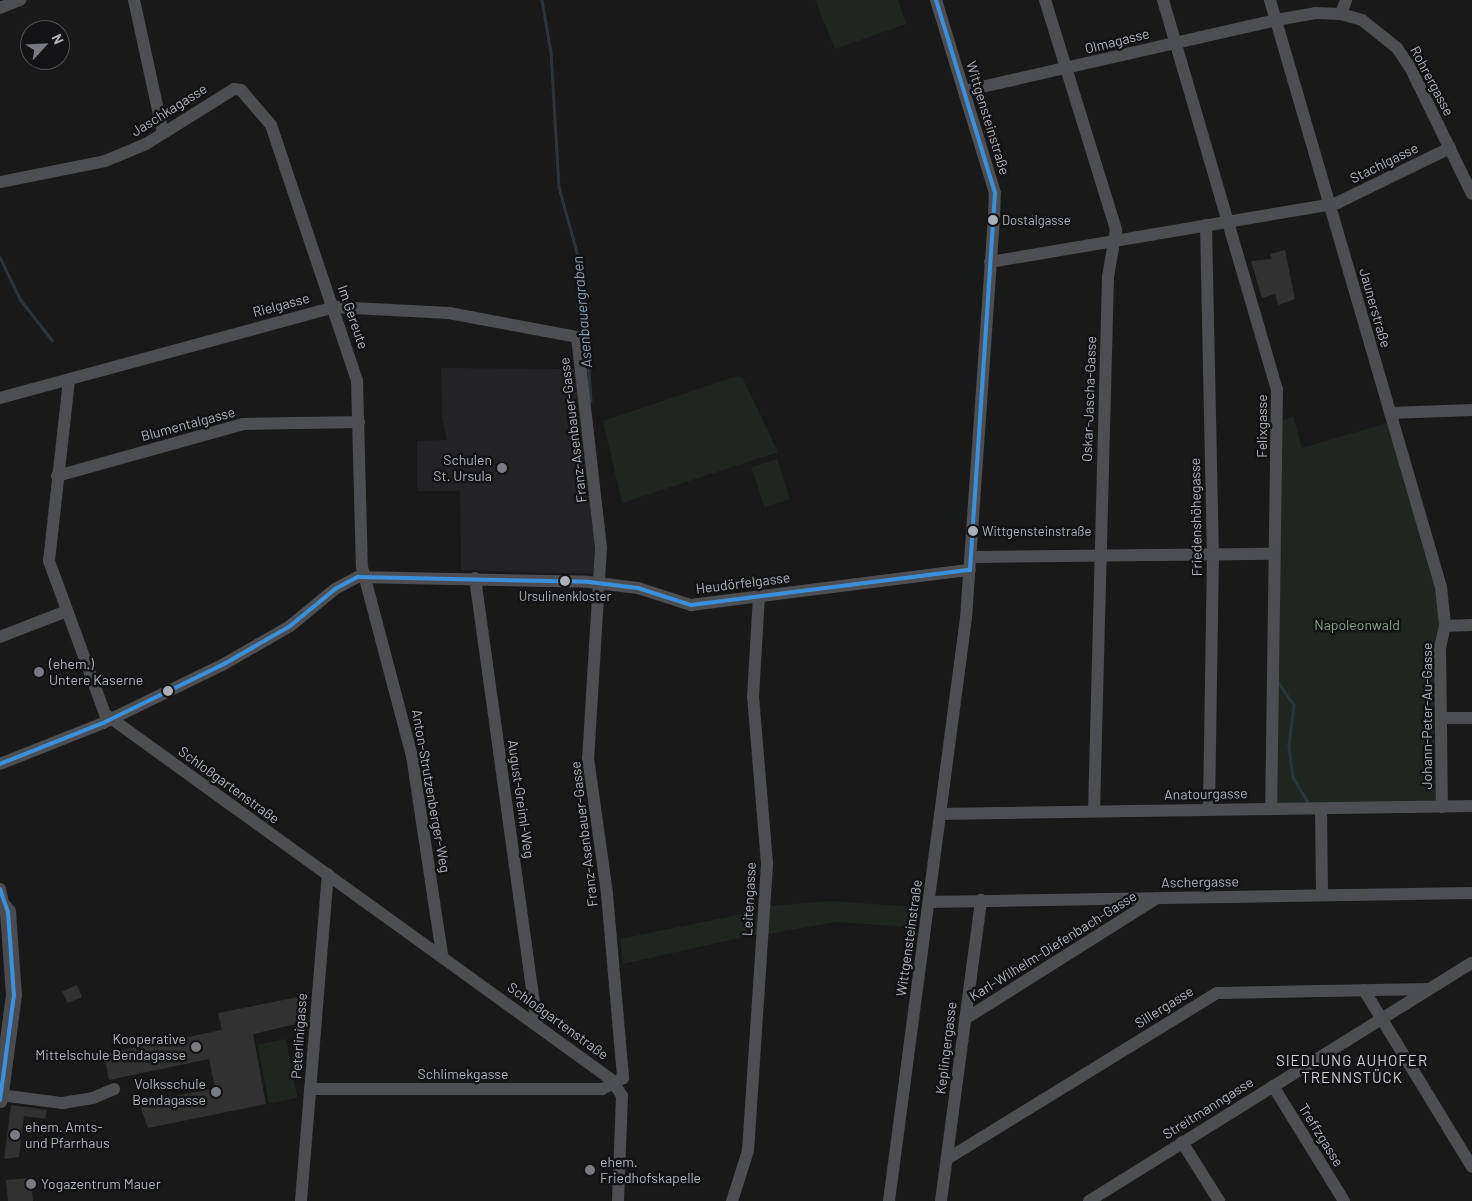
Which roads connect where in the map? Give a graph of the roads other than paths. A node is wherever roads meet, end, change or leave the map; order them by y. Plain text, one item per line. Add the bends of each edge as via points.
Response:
1 (20, 0) edge
2 (134, 0) edge
3 (936, 0) edge
4 (1045, 0) edge
5 (1163, 0) edge
6 (1270, 0) edge
7 (1346, 0) edge
8 (0, 8) edge
9 (1341, 14) junction
10 (1276, 20) junction
11 (1175, 43) junction
12 (1066, 69) junction
13 (237, 88) joint
14 (964, 91) junction
15 (163, 133) junction
16 (1450, 148) junction
17 (0, 182) edge
18 (1472, 194) edge
19 (1330, 203) junction
20 (1229, 220) junction
21 (1206, 225) junction
22 (1115, 240) junction
23 (990, 262) junction
24 (334, 307) junction
25 (577, 338) joint
26 (69, 380) junction
27 (0, 398) edge
28 (1472, 410) edge
29 (1390, 413) junction
30 (359, 422) junction
31 (57, 476) junction
32 (1213, 554) junction
33 (1273, 554) junction
34 (1098, 556) junction
35 (970, 563) junction
36 (365, 576) junction
37 (475, 578) junction
38 (601, 583) junction
39 (759, 597) junction
40 (67, 611) junction
41 (1446, 626) junction
42 (1472, 626) edge
43 (0, 637) edge
44 (1441, 718) junction
45 (1472, 718) edge
46 (112, 719) junction
47 (0, 764) edge
48 (1472, 806) edge
49 (1442, 807) junction
50 (1271, 808) junction
51 (1209, 809) junction
52 (1321, 809) junction
53 (1094, 811) junction
54 (940, 814) junction
55 (328, 874) junction
56 (1472, 893) edge
57 (1322, 895) junction
58 (1, 898) edge
59 (1158, 898) junction
60 (981, 900) junction
61 (929, 902) junction
62 (442, 954) junction
63 (1472, 964) edge
64 (1429, 989) junction
65 (1364, 990) junction
66 (965, 1019) junction
67 (1381, 1019) junction
68 (537, 1025) junction
69 (615, 1083) junction
70 (1273, 1086) junction
71 (310, 1088) junction
72 (114, 1090) dead end
73 (1, 1093) edge
74 (1182, 1142) junction
75 (947, 1159) junction
76 (1472, 1167) edge
77 (1092, 1200) edge
78 (301, 1201) edge
79 (618, 1201) edge
80 (732, 1201) edge
81 (889, 1201) edge
82 (942, 1201) edge
83 (1219, 1201) edge
84 (1344, 1201) edge

1 - 8 street
2 - 15 street
3 - 14 street, Wittgensteinstraße
4 - 12 street, Oskar-Jascha-Gasse
5 - 11 street, Felixgasse
6 - 10 street, Jaunerstraße
7 - 9 street
9 - 10 street, Rohrergasse via 1315,13
9 - 16 street, Rohrergasse via 1362,20 1396,48 1410,67
10 - 11 street, Olmagasse
10 - 19 street, Jaunerstraße
11 - 12 street, Olmagasse
11 - 20 street, Felixgasse
12 - 14 street, Olmagasse
12 - 22 street, Oskar-Jascha-Gasse via 1116,230
13 - 15 street, Jaschkagasse
13 - 24 street, Im Gereute via 274,130
14 - 23 street, Wittgensteinstraße via 995,193
15 - 17 street, Jaschkagasse via 105,161
16 - 18 street, Rohrergasse
16 - 19 street, Stachlgasse
19 - 20 street
19 - 29 street, Jaunerstraße
20 - 21 street
20 - 33 street, Felixgasse via 1277,389
21 - 22 street
21 - 32 street, Friedenshöhegasse
22 - 23 street
22 - 34 street, Oskar-Jascha-Gasse via 1108,277
23 - 35 street, Wittgensteinstraße
24 - 25 street, Rielgasse via 458,315
24 - 26 street, Rielgasse
24 - 30 street, Im Gereute via 358,380
25 - 38 street, Franz-Asenbauer-Gasse via 602,548
26 - 27 street, Rielgasse
26 - 31 street, Schloßgartenstraße
28 - 29 street
29 - 41 street, Jaunerstraße via 1441,587
30 - 31 street, Blumentalgasse via 243,424
30 - 36 street, Im Gereute
31 - 40 street, Schloßgartenstraße via 49,561
32 - 33 street, Heudörfelgasse
32 - 34 street, Heudörfelgasse
32 - 51 street, Friedenshöhegasse
33 - 50 street, Felixgasse
34 - 35 street, Heudörfelgasse
34 - 53 street, Oskar-Jascha-Gasse
35 - 39 street, Heudörfelgasse
35 - 54 street, Wittgensteinstraße
36 - 37 street, Heudörfelgasse
36 - 46 street, Heudörfelgasse via 335,589 275,636
36 - 62 street, Anton-Strutzenberger-Weg via 412,756
37 - 38 street, Heudörfelgasse
37 - 68 street, August-Greiml-Weg
38 - 39 street, Heudörfelgasse via 638,588 684,605
38 - 69 street, Franz-Asenbauer-Gasse via 588,758 607,894 623,1068 623,1078
39 - 80 street, Leitengasse via 753,697 767,863 748,1151
40 - 43 street
40 - 46 street, Schloßgartenstraße via 106,714
41 - 42 street
41 - 44 street, Johann-Peter-Au-Gasse via 1440,647
44 - 45 street
44 - 49 street, Johann-Peter-Au-Gasse
46 - 47 street, Heudörfelgasse
46 - 55 street, Schloßgartenstraße
48 - 49 street, Anatourgasse
49 - 52 street, Anatourgasse
50 - 51 street, Anatourgasse
50 - 52 street, Anatourgasse
51 - 53 street, Anatourgasse
52 - 57 street
53 - 54 street, Anatourgasse
54 - 61 street, Wittgensteinstraße
55 - 62 street, Schloßgartenstraße
55 - 71 street, Peterlinigasse
56 - 57 street, Aschergasse
57 - 59 street, Aschergasse
58 - 73 main road via 8,912 14,995
59 - 60 street, Aschergasse
59 - 66 street, Karl-Wilhelm-Diefenbach-Gasse
60 - 61 street, Aschergasse
60 - 66 street, Keplingergasse
61 - 81 street, Wittgensteinstraße
62 - 68 street, Schloßgartenstraße
63 - 64 street, Streitmanngasse
64 - 65 street, Sillergasse
64 - 67 street, Streitmanngasse
65 - 67 street
65 - 75 street, Sillergasse via 1216,993
66 - 75 street, Keplingergasse
67 - 70 street, Streitmanngasse
67 - 76 street
68 - 69 street, Schloßgartenstraße
69 - 71 street, Schlimekgasse via 602,1089
69 - 79 street via 622,1096
70 - 74 street, Streitmanngasse
70 - 84 street, Treffzgasse
71 - 78 street, Peterlinigasse
72 - 73 street via 93,1098 62,1103
74 - 77 street, Streitmanngasse
74 - 83 street
75 - 82 street, Keplingergasse

